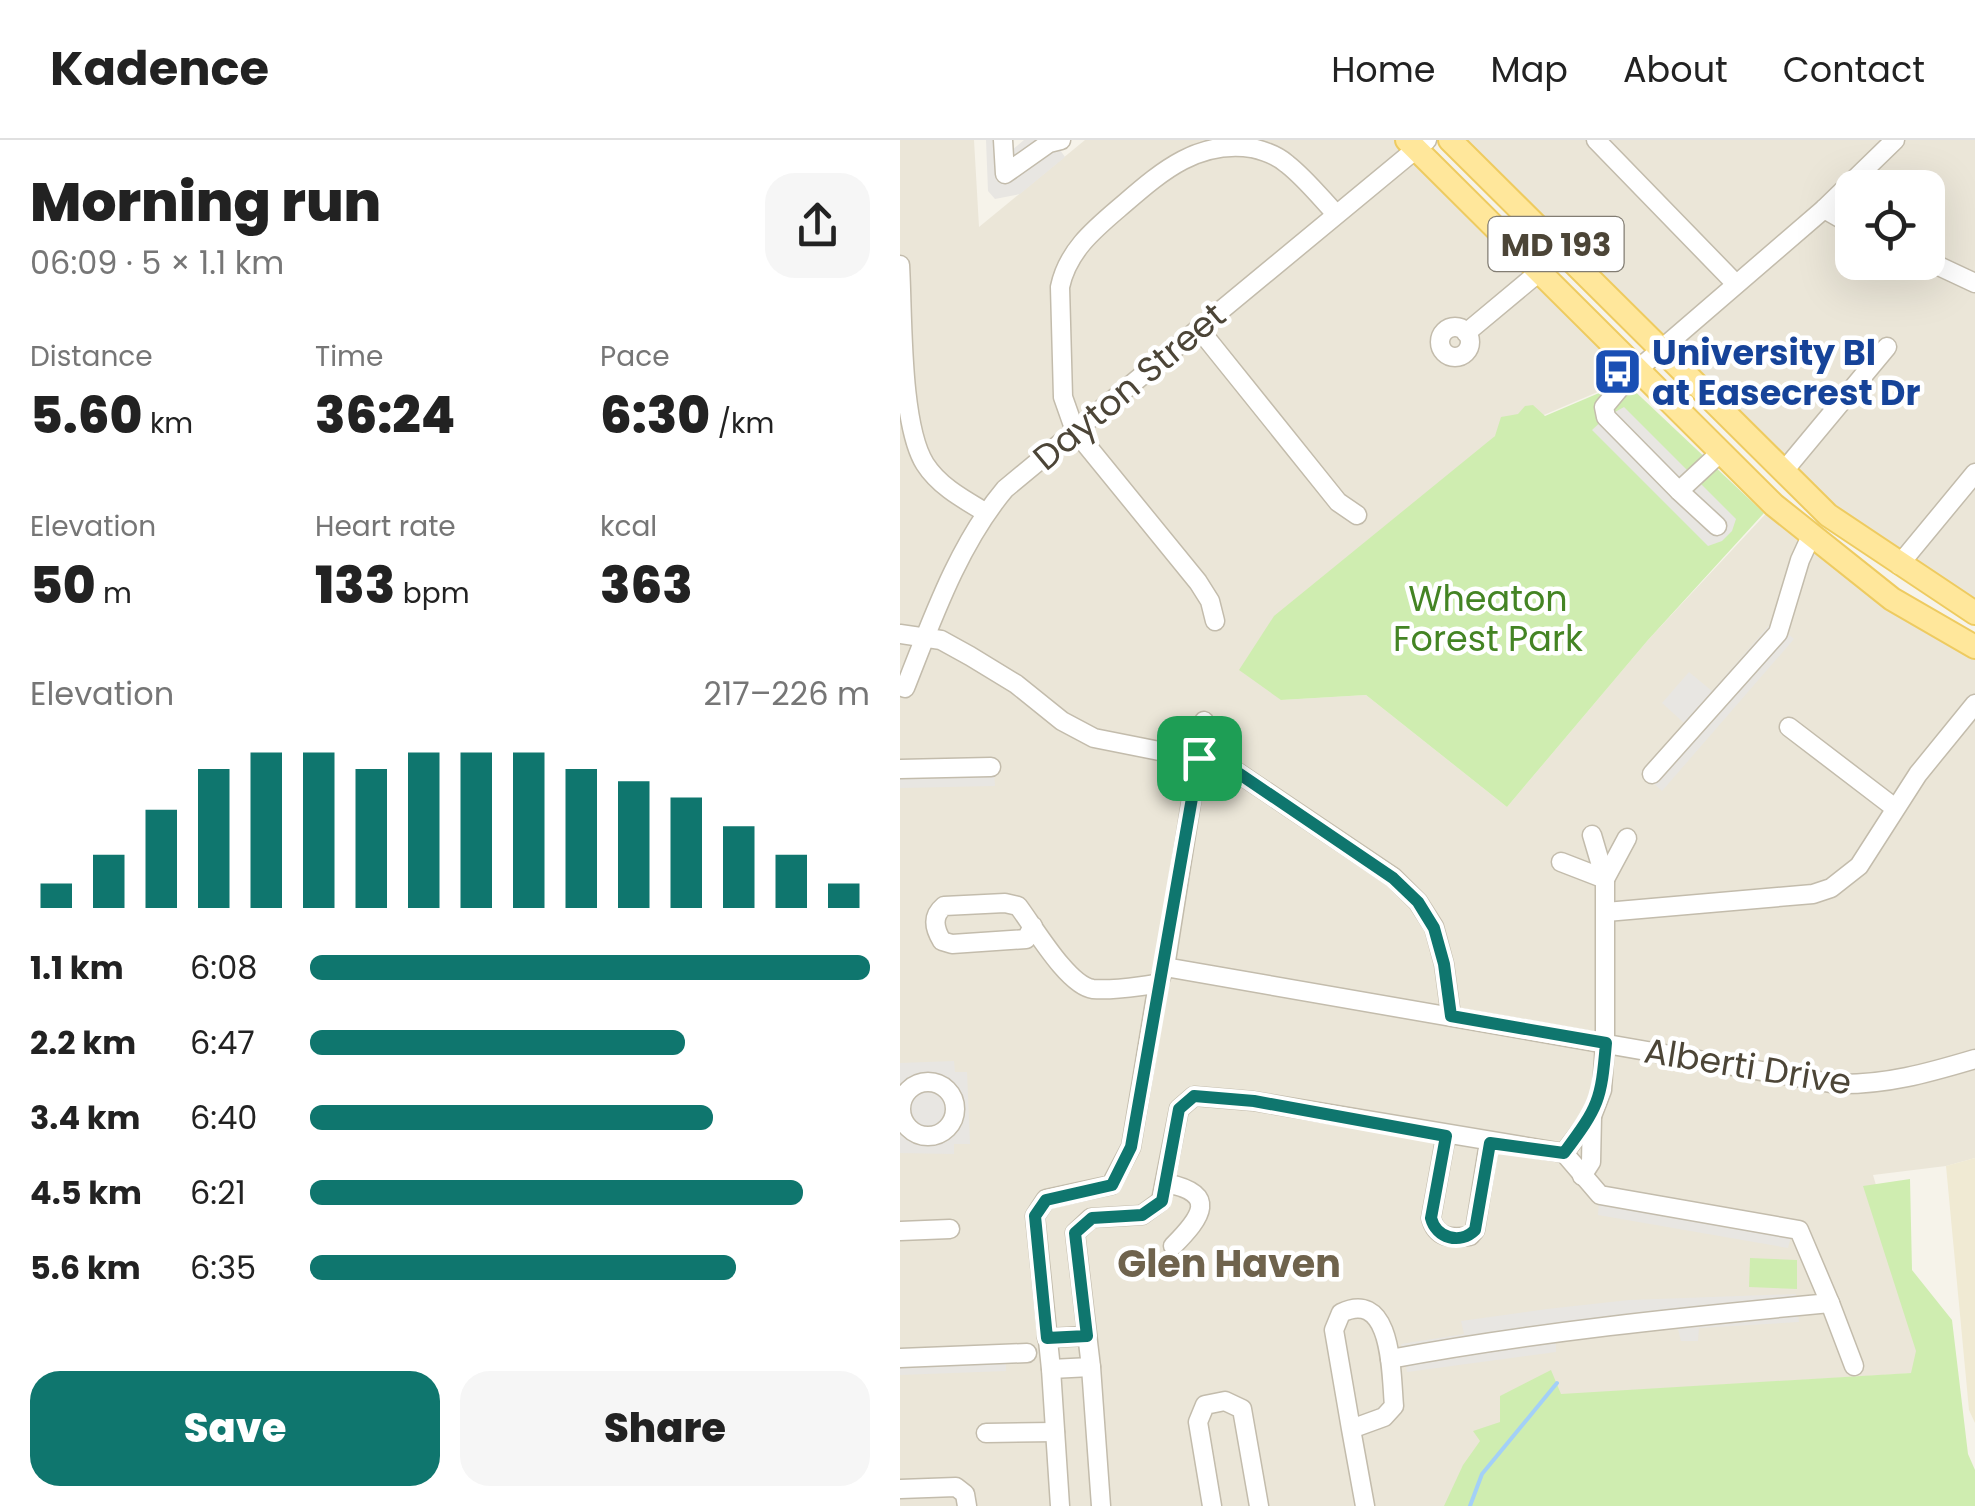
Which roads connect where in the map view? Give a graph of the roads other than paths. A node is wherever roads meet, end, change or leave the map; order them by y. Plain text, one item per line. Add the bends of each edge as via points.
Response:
1 (1004, 140) edge
2 (1060, 140) edge
3 (1450, 140) edge
4 (1596, 140) edge
5 (1896, 140) edge
6 (1417, 143) edge
7 (1824, 210) junction
8 (1336, 214) junction
9 (1835, 216) edge
10 (900, 264) edge
11 (1945, 269) edge
12 (1538, 272) junction
13 (1975, 283) edge
14 (1736, 284) junction
15 (1199, 329) junction
16 (1466, 333) dead end
17 (1887, 347) dead end
18 (1660, 350) junction
19 (1638, 369) junction
20 (1074, 431) junction
21 (1721, 452) junction
22 (1784, 472) junction
23 (1975, 473) edge
24 (1679, 491) junction
25 (985, 512) junction
26 (1357, 515) dead end
27 (1716, 526) dead end
28 (1811, 536) junction
29 (1899, 565) junction
30 (1975, 613) edge
31 (1216, 621) dead end
32 (900, 634) edge
33 (925, 636) junction
34 (1975, 647) edge
35 (904, 688) dead end
36 (1975, 704) edge
37 (1204, 721) dead end
38 (1789, 727) dead end
39 (1199, 758) junction
40 (991, 767) dead end
41 (900, 769) edge
42 (1652, 774) dead end
43 (1895, 808) junction
44 (1592, 835) dead end
45 (1627, 838) dead end
46 (1561, 862) dead end
47 (1605, 878) junction
48 (1606, 912) junction
49 (1033, 926) junction
50 (1161, 976) junction
51 (1451, 1016) junction
52 (1606, 1043) junction
53 (1975, 1060) edge
54 (1592, 1116) junction
55 (1446, 1136) junction
56 (1490, 1143) junction
57 (1564, 1153) junction
58 (1582, 1176) junction
59 (1165, 1183) junction
60 (950, 1229) dead end
61 (900, 1231) edge
62 (1173, 1246) dead end
63 (1830, 1303) junction
64 (1087, 1336) junction
65 (1041, 1353) junction
66 (900, 1358) edge
67 (1390, 1359) junction
68 (1854, 1366) dead end
69 (1091, 1367) junction
70 (1351, 1429) junction
71 (1055, 1432) junction
72 (986, 1433) dead end
73 (900, 1489) edge
74 (968, 1506) edge
75 (1060, 1506) edge
76 (1101, 1506) edge
77 (1212, 1506) edge
78 (1259, 1506) edge
79 (1364, 1506) edge

1 - 2 street via 1006,174
3 - 18 main road, MD 193
4 - 14 street
5 - 7 street
6 - 8 street, Dayton Street
6 - 12 main road, MD 193
7 - 9 street
7 - 14 street
8 - 15 street, Dayton Street
8 - 20 street via 1286,162 1233,143 1192,151 1162,171 1093,230 1064,269 1063,397
10 - 25 street via 909,427 936,477
11 - 13 street
12 - 16 street
12 - 19 main road, MD 193
14 - 18 street
15 - 20 street, Dayton Street
15 - 26 street via 1338,502
17 - 22 street
18 - 19 street
18 - 22 main road, MD 193
19 - 21 main road, MD 193
19 - 24 street via 1604,407 1606,416
20 - 25 street, Dayton Street
20 - 31 street via 1198,582
21 - 24 street
21 - 28 main road, MD 193
22 - 29 main road, MD 193 via 1828,515
23 - 29 street
24 - 27 street
25 - 33 street, Dayton Street
28 - 34 main road, MD 193 via 1892,599
28 - 42 street via 1778,633
29 - 30 main road, MD 193
32 - 33 street
33 - 35 street, Dayton Street
33 - 39 street via 970,656 1094,738
36 - 43 street
37 - 39 street
38 - 43 street
39 - 50 street
39 - 51 street via 1225,764 1418,902 1434,928
40 - 41 street
43 - 48 street via 1859,866 1830,888
44 - 47 street
45 - 47 street
46 - 47 street
47 - 48 street
48 - 52 street
49 - 49 street via 1026,939 952,944 942,941 934,922 944,906 1005,903 1018,906
49 - 50 street, Alberti Drive via 1083,986 1095,990
50 - 51 street, Alberti Drive
50 - 65 street via 1131,1147 1120,1172 1112,1185 1046,1200 1035,1216
51 - 52 street, Alberti Drive
52 - 53 street, Alberti Drive via 1852,1084 1906,1080
52 - 54 street
54 - 57 street
54 - 58 street via 1592,1162
55 - 56 street
55 - 56 street via 1431,1218 1444,1236 1475,1230
55 - 59 street via 1194,1096 1179,1109
56 - 57 street
57 - 58 street
58 - 63 street via 1600,1194 1799,1230
59 - 62 street via 1188,1187 1202,1209
59 - 64 street via 1162,1201 1142,1215 1092,1218 1075,1233
60 - 61 street
63 - 67 street via 1663,1319
63 - 68 street
64 - 65 street
64 - 69 street
65 - 66 street
65 - 69 street
65 - 71 street
67 - 70 street via 1394,1406
67 - 70 street via 1378,1316 1366,1308 1341,1313 1334,1330
69 - 76 street
70 - 79 street
71 - 72 street
71 - 75 street
73 - 74 street via 956,1487
77 - 78 street via 1198,1422 1205,1405 1225,1400 1242,1409

